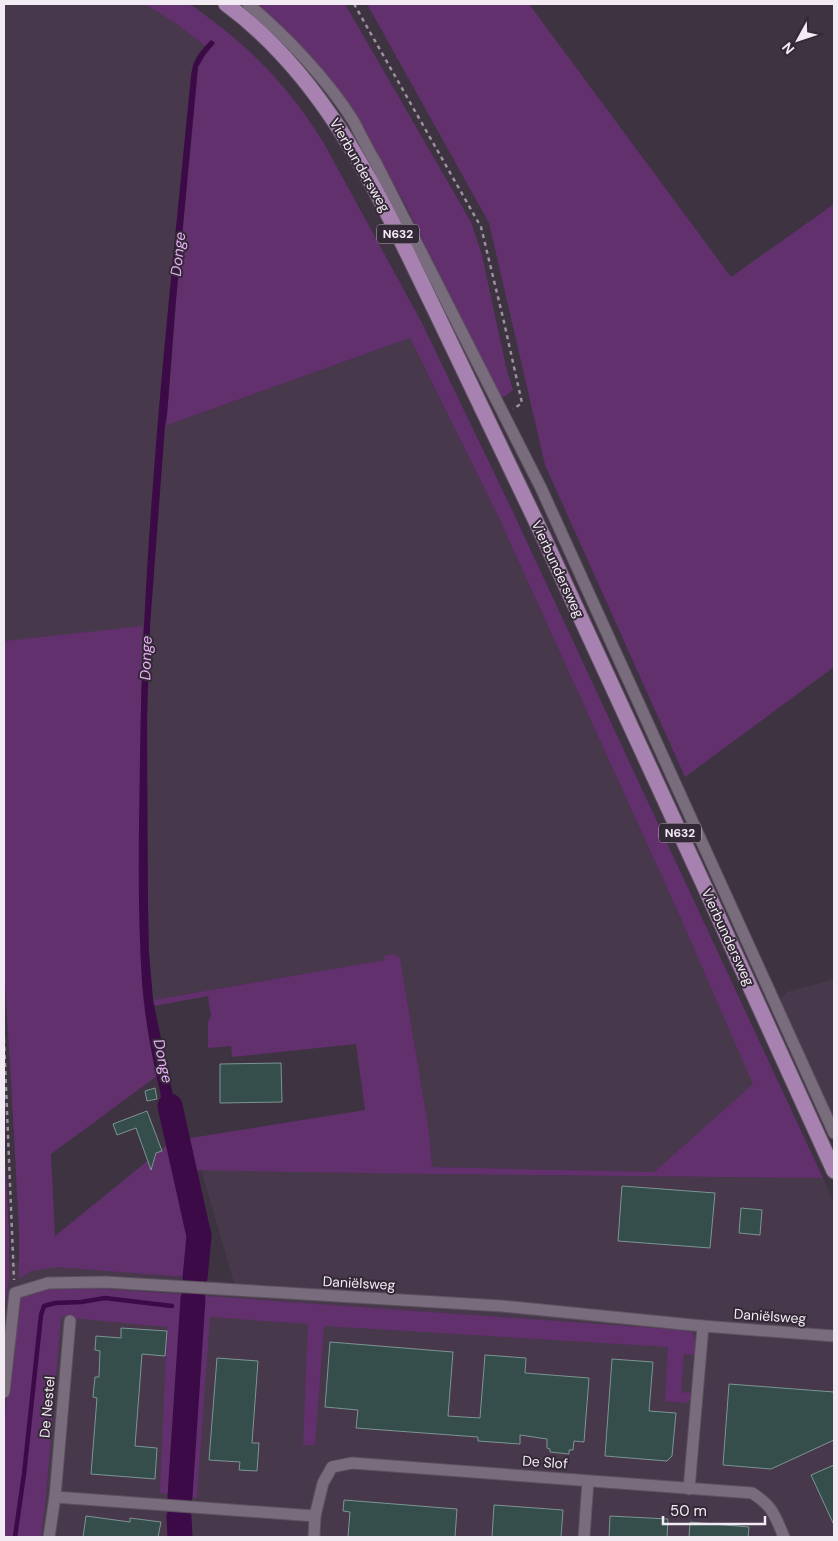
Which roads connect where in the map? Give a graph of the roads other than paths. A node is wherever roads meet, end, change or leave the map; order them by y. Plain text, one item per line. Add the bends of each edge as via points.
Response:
1 (226, 4) edge
2 (248, 4) edge
3 (503, 414) junction
4 (489, 421) junction
5 (541, 488) junction
6 (524, 495) junction
7 (616, 652) junction
8 (600, 660) junction
9 (693, 823) junction
10 (678, 830) junction
11 (791, 1057) junction
12 (834, 1134) edge
13 (834, 1171) edge
14 (70, 1321) dead end
15 (703, 1326) junction
16 (834, 1336) edge
17 (4, 1392) edge
18 (588, 1481) junction
19 (689, 1489) junction
20 (55, 1496) junction
21 (315, 1516) junction
22 (49, 1537) edge
23 (314, 1537) edge
24 (584, 1537) edge
25 (784, 1537) edge

1 - 4 main road, Vierbundersweg / N632 via 300,74 342,132 388,214
2 - 3 street, Vierbundersweg via 307,61 353,121
3 - 4 street
3 - 5 street, Vierbundersweg
4 - 6 main road, Vierbundersweg / N632
5 - 6 street
5 - 7 street, Vierbundersweg
6 - 8 main road, Vierbundersweg / N632
7 - 8 street
7 - 9 street, Vierbundersweg
8 - 10 main road, Vierbundersweg / N632
9 - 10 street
9 - 11 street, Vierbundersweg
10 - 11 main road, Vierbundersweg / N632
11 - 12 street, Vierbundersweg
11 - 13 main road, Vierbundersweg / N632
14 - 20 street, De Nestel
15 - 16 street, Daniëlsweg
15 - 17 street, Daniëlsweg via 502,1306 105,1282 48,1283 15,1293
15 - 19 street
18 - 19 street, De Slof
18 - 21 street, De Slof via 352,1463 332,1467 323,1483
18 - 24 street
19 - 25 street, De Slof via 752,1493 771,1508
20 - 21 street
20 - 22 street, De Nestel
21 - 23 street, De Slof

